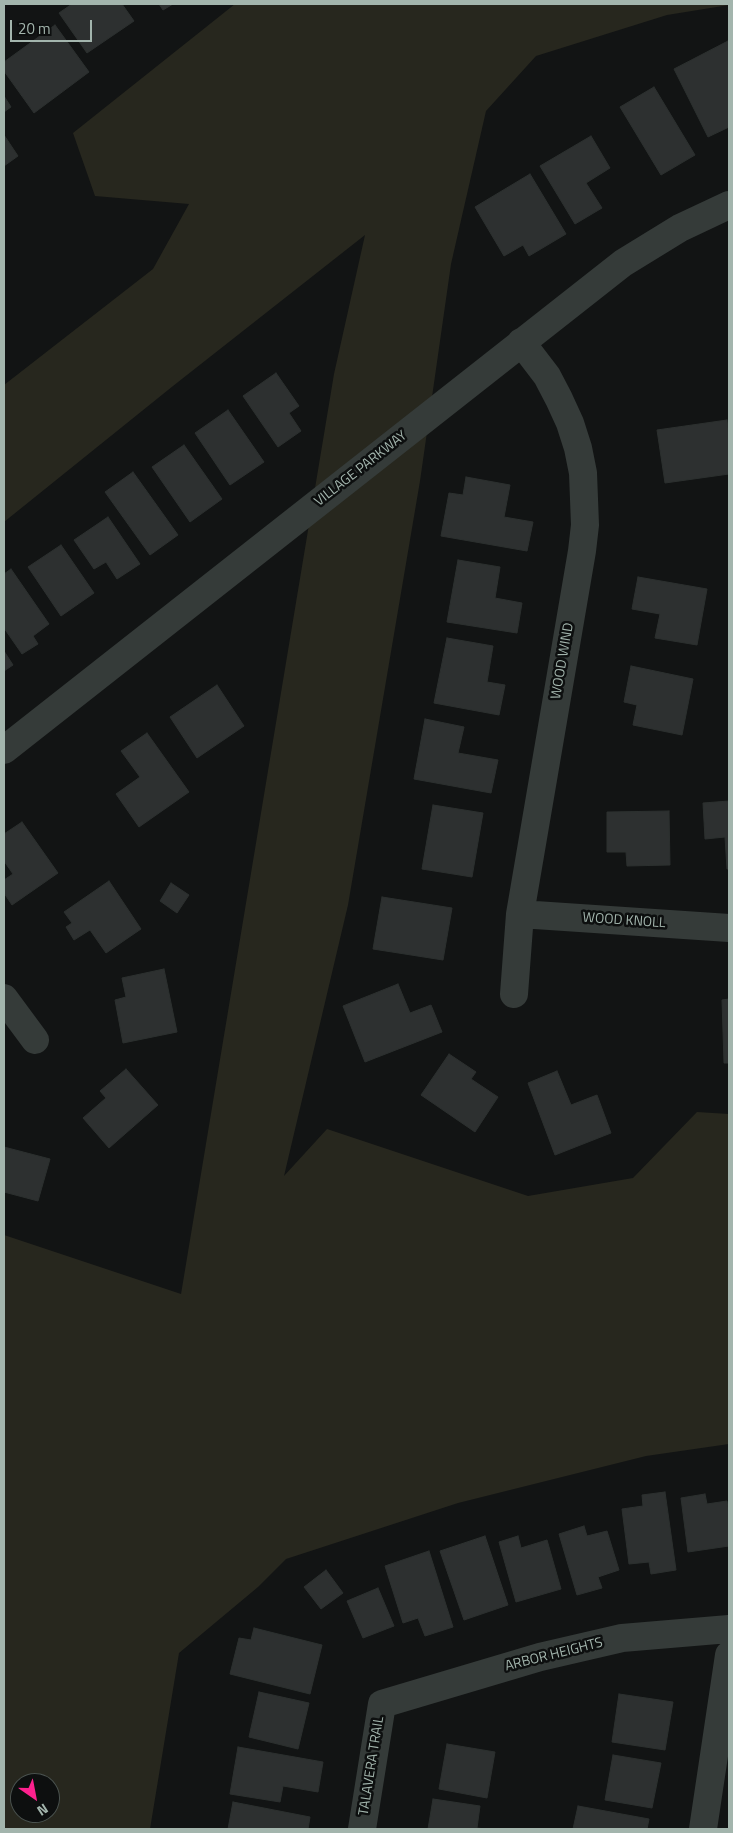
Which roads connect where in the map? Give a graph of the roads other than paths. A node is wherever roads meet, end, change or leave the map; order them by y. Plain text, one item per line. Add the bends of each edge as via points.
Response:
1 (729, 205) edge
2 (521, 342) junction
3 (4, 750) edge
4 (520, 914) junction
5 (729, 928) edge
6 (514, 994) dead end
7 (4, 998) edge
8 (35, 1040) dead end
9 (729, 1629) edge
10 (729, 1655) edge
11 (382, 1704) joint
12 (362, 1829) edge
13 (702, 1829) edge

1 - 2 street, VILLAGE PARKWAY via 680,228 623,263
2 - 3 street, VILLAGE PARKWAY
2 - 4 street, WOOD WIND via 547,376 570,423 583,473 585,525
4 - 5 street, WOOD KNOLL
4 - 6 street, WOOD WIND
7 - 8 street
9 - 11 street, ARBOR HEIGHTS via 622,1638 540,1657
10 - 13 street
11 - 12 street, TALAVERA TRAIL

